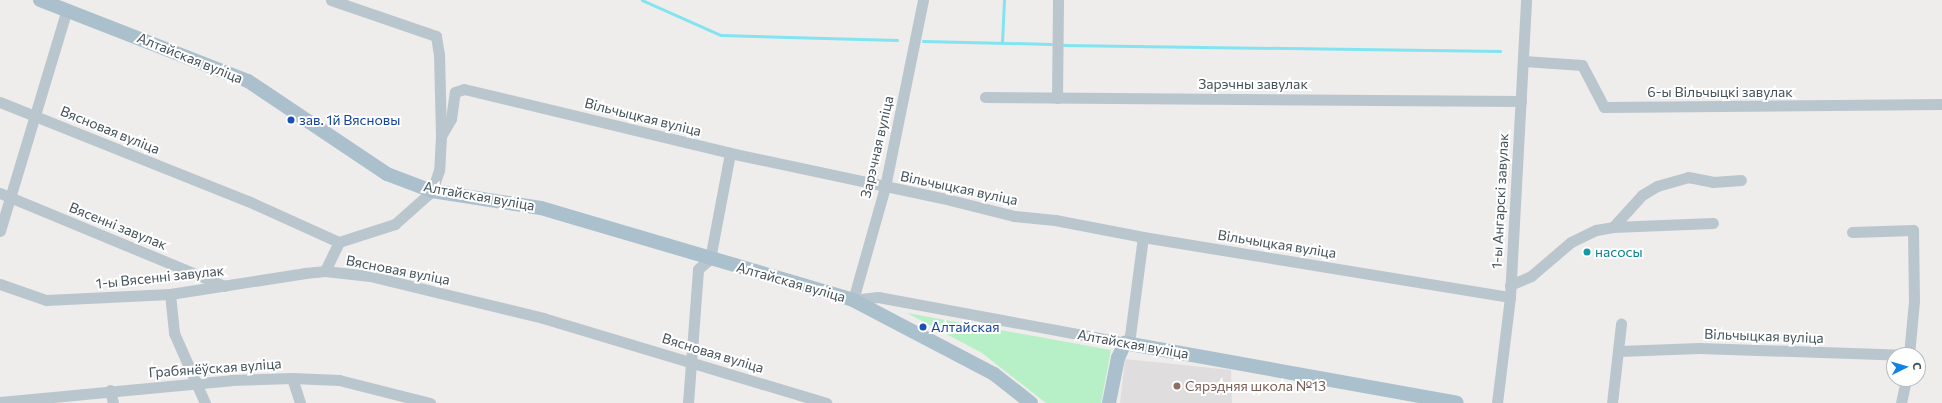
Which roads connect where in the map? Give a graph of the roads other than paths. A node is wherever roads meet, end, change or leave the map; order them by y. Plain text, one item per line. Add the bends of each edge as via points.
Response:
1 (40, 0) edge
2 (331, 0) edge
3 (923, 0) edge
4 (1058, 0) edge
5 (1526, 0) edge
6 (67, 9) junction
7 (1524, 61) junction
8 (985, 97) dead end
9 (1057, 98) junction
10 (0, 102) edge
11 (1521, 102) junction
12 (1942, 104) edge
13 (34, 115) junction
14 (441, 136) junction
15 (730, 153) junction
16 (1741, 180) dead end
17 (885, 187) junction
18 (432, 191) junction
19 (5, 196) edge
20 (1713, 223) dead end
21 (1613, 227) junction
22 (0, 231) edge
23 (1852, 232) dead end
24 (1143, 237) junction
25 (340, 242) junction
26 (710, 259) junction
27 (324, 271) junction
28 (0, 284) edge
29 (1510, 285) junction
30 (225, 286) junction
31 (170, 294) junction
32 (1510, 297) junction
33 (853, 300) junction
34 (1621, 324) dead end
35 (1127, 343) junction
36 (1910, 347) edge
37 (1619, 351) junction
38 (1886, 354) edge
39 (691, 362) junction
40 (292, 378) junction
41 (196, 384) junction
42 (1904, 387) edge
43 (110, 390) junction
44 (1412, 398) edge
45 (0, 402) edge
46 (114, 403) edge
47 (205, 403) edge
48 (300, 403) edge
49 (430, 403) edge
50 (688, 403) edge
51 (827, 403) edge
52 (1031, 403) edge
53 (1108, 403) edge
54 (1457, 403) edge
55 (1497, 403) edge
56 (1612, 403) edge
57 (1901, 403) edge

1 - 6 main road, Алтайская вуліца
2 - 14 street via 436,36 439,54
3 - 17 street, Зарэчная вуліца
4 - 9 street
5 - 7 street, 1-ы Ангарскі завулак
6 - 13 street
6 - 18 main road, Алтайская вуліца via 248,81 387,174
7 - 11 street, 1-ы Ангарскі завулак
7 - 12 street, 6-ы Вільчыцкі завулак via 1582,65 1604,107
8 - 9 street, Зарэчны завулак
9 - 11 street, Зарэчны завулак
10 - 13 street, Вясновая вуліца
11 - 29 street, 1-ы Ангарскі завулак
13 - 19 street
13 - 25 street, Вясновая вуліца
14 - 15 street, Вільчыцкая вуліца via 451,119 455,92 464,89
14 - 18 street via 439,170
15 - 17 street, Вільчыцкая вуліца
15 - 26 street
16 - 21 street via 1713,182 1688,177 1657,186 1642,195
17 - 24 street, Вільчыцкая вуліца via 1014,216 1055,220
17 - 33 street, Зарэчная вуліца
18 - 25 street via 395,224
18 - 26 main road, Алтайская вуліца via 541,208
19 - 22 street
19 - 30 street, Вясенні завулак
20 - 21 street
21 - 29 street via 1596,230 1571,242 1531,276
23 - 36 street, Вільчыцкая вуліца via 1913,230 1914,301
24 - 32 street, Вільчыцкая вуліца
24 - 35 street
25 - 27 street, Вясновая вуліца
26 - 33 main road, Алтайская вуліца
26 - 39 street via 698,270
27 - 30 street, 1-ы Вясенні завулак
27 - 39 street, Вясновая вуліца via 370,276 543,318
28 - 31 street, 1-ы Вясенні завулак via 46,300
29 - 32 street, 1-ы Ангарскі завулак
30 - 31 street, 1-ы Вясенні завулак
31 - 41 street via 174,333
32 - 55 street, 1-ы Ангарскі завулак
33 - 35 street, Алтайская вуліца via 878,297
33 - 52 main road, Алтайская вуліца via 994,374
34 - 37 street
35 - 44 main road, Алтайская вуліца
35 - 53 main road via 1118,358
37 - 38 street, Вільчыцкая вуліца via 1699,348
37 - 56 street
39 - 50 street
39 - 51 street, Вясновая вуліца
40 - 41 street, Грабянёўская вуліца
40 - 48 street
40 - 49 street, Грабянёўская вуліца via 339,380
41 - 43 street, Грабянёўская вуліца
41 - 47 street
42 - 57 street
43 - 45 street, Грабянёўская вуліца
43 - 46 street
44 - 54 main road, Алтайская вуліца

